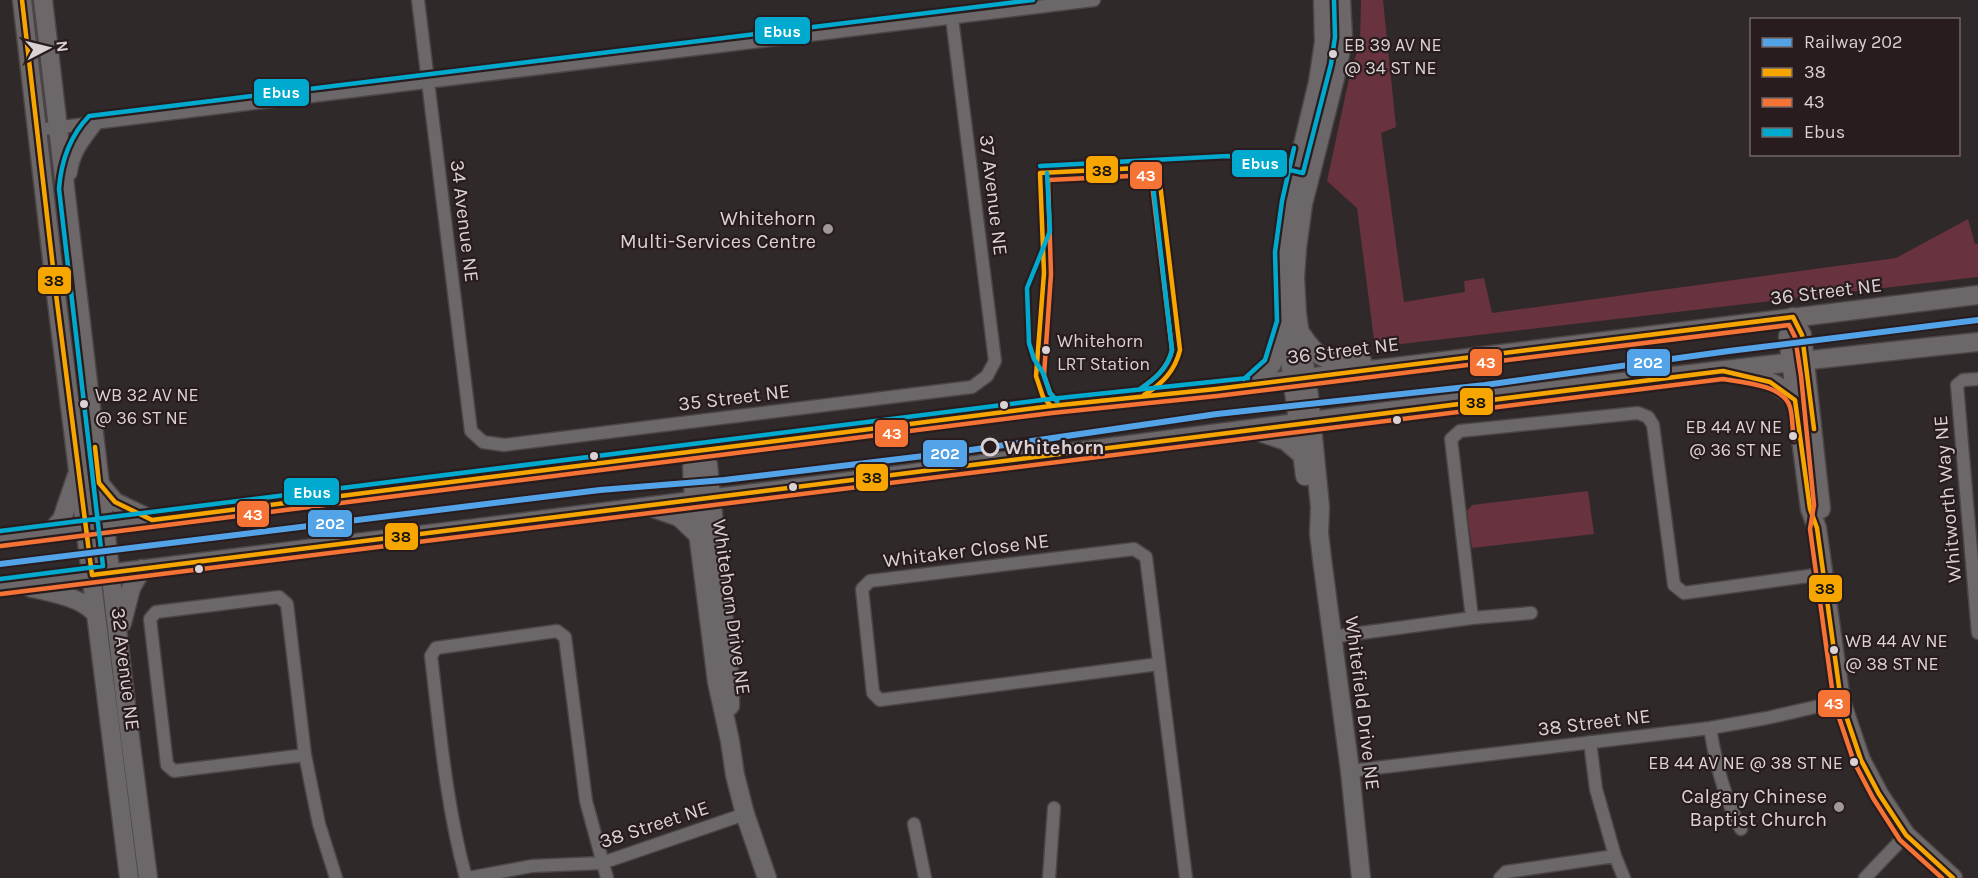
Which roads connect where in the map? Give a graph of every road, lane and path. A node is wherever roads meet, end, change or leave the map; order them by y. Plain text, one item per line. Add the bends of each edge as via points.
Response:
1 (22, 0) edge
2 (42, 0) edge
3 (418, 0) edge
4 (1094, 0) edge
5 (1323, 0) edge
6 (1341, 0) edge
7 (952, 18) junction
8 (428, 81) junction
9 (93, 123) junction
10 (59, 127) junction
11 (37, 130) junction
12 (66, 189) junction
13 (1978, 295) edge
14 (1793, 317) junction
15 (1293, 327) junction
16 (1978, 342) edge
17 (1798, 361) junction
18 (1393, 367) junction
19 (1722, 371) junction
20 (987, 376) joint
21 (1299, 378) junction
22 (1978, 379) edge
23 (1248, 385) junction
24 (1796, 400) junction
25 (1304, 422) junction
26 (1251, 429) junction
27 (483, 442) joint
28 (700, 450) junction
29 (1302, 455) junction
30 (79, 470) junction
31 (99, 483) junction
32 (703, 500) junction
33 (649, 507) junction
34 (152, 520) junction
35 (95, 527) junction
36 (1817, 528) junction
37 (50, 533) junction
38 (1319, 533) junction
39 (698, 535) junction
40 (0, 539) edge
41 (142, 569) junction
42 (111, 573) junction
43 (1823, 574) junction
44 (92, 575) junction
45 (9, 586) edge
46 (1531, 612) dead end
47 (96, 614) junction
48 (1472, 618) junction
49 (1978, 633) edge
50 (1331, 637) junction
51 (118, 640) junction
52 (1160, 664) junction
53 (1841, 701) junction
54 (1710, 728) junction
55 (730, 741) junction
56 (1590, 742) junction
57 (305, 755) junction
58 (1350, 771) junction
59 (1054, 808) dead end
60 (745, 814) junction
61 (914, 824) dead end
62 (1741, 829) dead end
63 (1906, 835) junction
64 (126, 847) junction
65 (1615, 856) junction
66 (602, 862) junction
67 (119, 878) edge
68 (129, 878) edge
69 (148, 878) edge
70 (336, 878) edge
71 (467, 878) edge
72 (607, 878) edge
73 (767, 878) edge
74 (925, 878) edge
75 (1049, 878) edge
76 (1186, 878) edge
77 (1360, 878) edge
78 (1500, 878) edge
79 (1624, 878) edge
80 (1865, 878) edge
81 (1953, 878) edge

1 - 11 main road, 32 Avenue NE
2 - 10 main road, 32 Avenue NE
3 - 8 street, 34 Avenue NE
4 - 7 street
5 - 15 main road via 1324,42 1318,82 1289,203 1282,252
6 - 15 main road via 1343,37 1338,66 1308,182 1297,248
7 - 8 street
7 - 20 street, 37 Avenue NE via 995,361
8 - 9 street
8 - 27 street, 34 Avenue NE via 471,431
9 - 10 street
9 - 12 main road via 76,144
10 - 11 street
10 - 12 main road, 32 Avenue NE
11 - 30 main road, 32 Avenue NE
12 - 31 main road, 32 Avenue NE
13 - 14 main road, 36 Street NE
14 - 17 main road via 1802,335
14 - 18 main road, 36 Street NE
15 - 18 main road via 1320,357
15 - 21 main road
15 - 23 main road via 1272,364
16 - 17 main road
17 - 19 main road
17 - 24 main road
17 - 36 main road via 1822,505
18 - 21 main road, 36 Street NE
19 - 24 main road via 1766,379
19 - 25 main road
20 - 27 street, 35 Street NE via 972,387 504,444
21 - 23 main road, 36 Street NE
21 - 25 main road
22 - 49 street, Whitworth Way NE via 1963,380 1957,385
23 - 28 main road, 36 Street NE
24 - 36 main road via 1810,509
25 - 26 main road
25 - 29 main road, Whitefield Drive NE
25 - 38 main road, Whitefield Drive NE via 1320,507
26 - 29 main road via 1286,441
26 - 32 main road
28 - 32 main road, Whitehorn Drive NE via 692,467
28 - 34 main road, 36 Street NE
29 - 38 main road, Whitefield Drive NE via 1310,507
30 - 35 main road, 32 Avenue NE
30 - 37 main road via 62,519
31 - 34 main road via 115,502
31 - 35 main road, 32 Avenue NE
32 - 33 main road
32 - 39 main road, Whitehorn Drive NE
32 - 55 main road, Whitehorn Drive NE via 730,681
33 - 39 main road via 679,517
33 - 41 main road
34 - 35 main road, 36 Street NE
35 - 37 main road, 36 Street NE
35 - 42 main road, 32 Avenue NE
35 - 44 main road, 32 Avenue NE
36 - 43 main road
37 - 40 main road, 36 Street NE
38 - 50 main road, Whitefield Drive NE
39 - 55 main road, Whitehorn Drive NE via 717,682
41 - 42 main road
41 - 51 main road via 131,588
42 - 44 main road
42 - 51 main road, 32 Avenue NE
43 - 48 street via 1684,593 1674,585 1653,425 1648,417 1638,413 1460,431 1452,439
43 - 53 main road
44 - 45 main road
44 - 47 main road, 32 Avenue NE
45 - 47 main road via 79,601
46 - 48 street
47 - 64 main road, 32 Avenue NE
48 - 50 street
50 - 58 main road, Whitefield Drive NE
51 - 69 main road, 32 Avenue NE
52 - 52 street, Whitaker Close NE via 1146,557 1134,549 870,581 862,589 873,693 880,700
52 - 76 street, Whitaker Close NE
53 - 54 street, 38 Street NE
53 - 63 main road via 1861,760
54 - 56 street, 38 Street NE
54 - 62 street via 1728,804
55 - 60 main road, Whitehorn Drive NE
56 - 58 street, 38 Street NE
56 - 65 street via 1596,789
57 - 57 street via 174,771 167,765 150,619 156,612 279,597 287,604
57 - 70 street via 319,824
58 - 77 main road, Whitefield Drive NE
59 - 75 street
60 - 66 street, 38 Street NE
60 - 73 main road, Whitehorn Drive NE
61 - 74 street
63 - 80 street
63 - 81 main road
64 - 67 main road
64 - 68 main road, 32 Avenue NE
65 - 78 street via 1506,872
65 - 79 street
66 - 71 street, 38 Street NE via 532,866
66 - 71 street via 586,801 565,638 557,631 436,648 431,656 449,807
66 - 72 street

